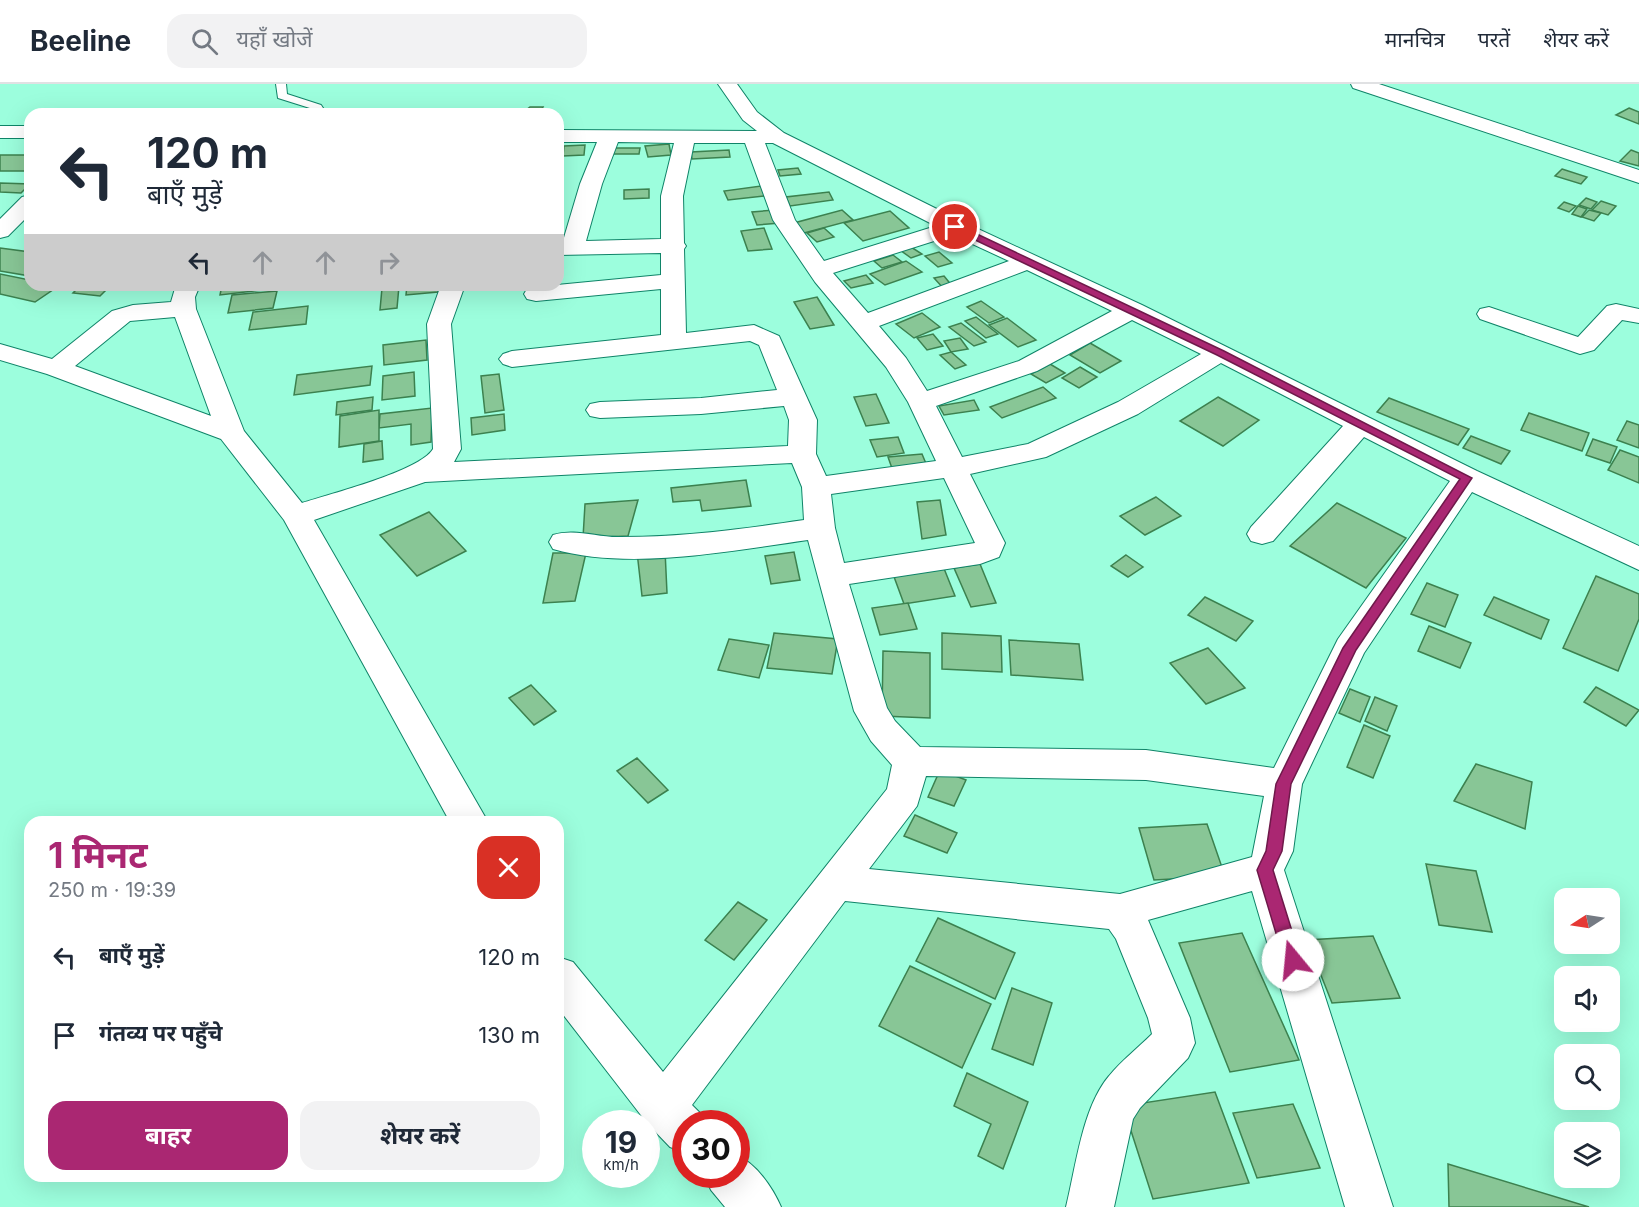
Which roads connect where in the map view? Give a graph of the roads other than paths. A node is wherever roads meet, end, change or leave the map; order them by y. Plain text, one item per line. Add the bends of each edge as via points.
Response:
1 (281, 84) edge
2 (726, 84) edge
3 (1360, 84) edge
4 (318, 108) edge
5 (0, 132) edge
6 (24, 132) edge
7 (564, 136) edge
8 (610, 136) junction
9 (685, 137) junction
10 (765, 137) junction
11 (1639, 177) edge
12 (24, 210) edge
13 (955, 227) junction
14 (7, 233) edge
15 (675, 246) junction
16 (565, 248) edge
17 (1030, 261) junction
18 (819, 270) junction
19 (675, 281) junction
20 (451, 291) edge
21 (536, 294) dead end
22 (186, 297) edge
23 (1133, 310) junction
24 (1489, 314) dead end
25 (1639, 316) edge
26 (864, 323) junction
27 (674, 341) junction
28 (0, 352) edge
29 (1220, 353) junction
30 (512, 359) dead end
31 (56, 368) junction
32 (793, 397) junction
33 (921, 402) junction
34 (600, 410) dead end
35 (1361, 423) junction
36 (231, 433) junction
37 (802, 454) junction
38 (953, 468) junction
39 (423, 473) junction
40 (1467, 478) junction
41 (816, 487) junction
42 (296, 515) junction
43 (820, 528) junction
44 (1262, 534) dead end
45 (564, 542) dead end
46 (1639, 559) edge
47 (831, 576) junction
48 (911, 760) junction
49 (1284, 784) junction
50 (466, 816) edge
51 (1265, 870) junction
52 (836, 883) junction
53 (1120, 912) junction
54 (564, 983) edge
55 (680, 1110) edge
56 (672, 1117) edge
57 (740, 1188) edge
58 (757, 1207) edge
59 (1090, 1207) edge
60 (1369, 1207) edge

1 - 4 lane via 282,96
2 - 10 street
3 - 11 street
5 - 6 street
7 - 8 street
8 - 9 street
8 - 16 street
9 - 10 street
9 - 15 street via 672,196
10 - 13 street
10 - 18 street via 784,220
12 - 14 street
13 - 17 street
13 - 18 street
15 - 16 street
15 - 19 street
17 - 23 street
17 - 26 street
18 - 26 street
19 - 21 street
19 - 27 street
20 - 39 street via 439,324 447,449 441,460
22 - 31 street via 121,316
22 - 36 street
23 - 29 street
23 - 33 street via 1028,366
24 - 25 street via 1580,346 1616,311
26 - 33 street via 897,363
27 - 30 street
27 - 32 street via 754,333 764,336 775,350
28 - 31 street
29 - 35 street
29 - 38 street via 1128,408 1036,451
31 - 36 street
32 - 34 street
32 - 37 street via 803,420
33 - 38 street
35 - 40 street
35 - 44 street
36 - 42 street
37 - 39 street
37 - 41 street
38 - 41 street
38 - 47 street via 990,543 988,550
39 - 42 street
40 - 46 street
40 - 49 street via 1350,648
41 - 43 street
42 - 50 street
43 - 45 street via 716,543 619,548
43 - 47 street
47 - 48 street via 871,711 883,731
48 - 49 street via 1146,765
48 - 52 street via 904,795
49 - 51 street via 1274,851
51 - 53 street
51 - 60 street
52 - 53 street
52 - 55 street
53 - 59 street via 1132,929 1169,1018 1173,1043 1124,1092 1112,1111
54 - 56 street
57 - 58 street

